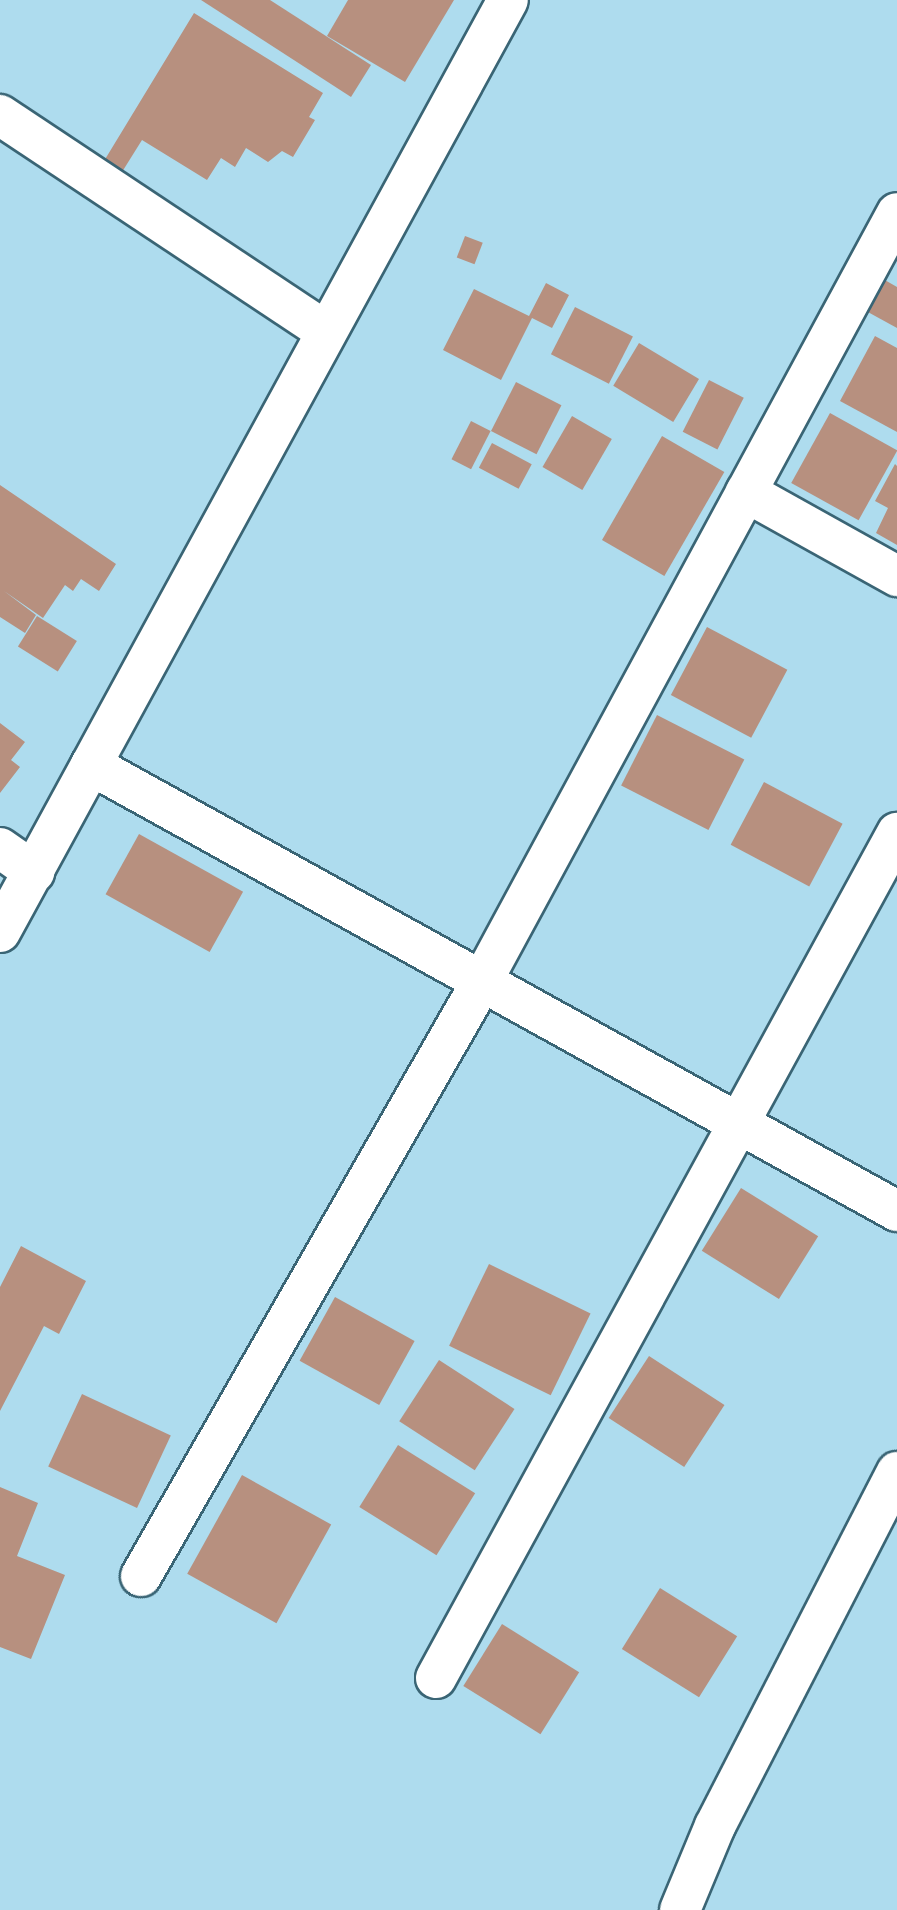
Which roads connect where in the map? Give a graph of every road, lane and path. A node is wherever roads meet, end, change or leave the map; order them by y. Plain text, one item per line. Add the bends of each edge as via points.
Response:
1 (508, 0) edge
2 (0, 115) edge
3 (897, 213) edge
4 (325, 331) junction
5 (746, 492) junction
6 (897, 576) edge
7 (91, 765) junction
8 (897, 833) edge
9 (0, 848) edge
10 (34, 872) junction
11 (0, 932) edge
12 (481, 983) junction
13 (739, 1126) junction
14 (897, 1211) edge
15 (897, 1472) edge
16 (141, 1576) dead end
17 (436, 1678) dead end
18 (680, 1910) edge

1 - 4 street
2 - 4 street
3 - 5 street
4 - 7 street
5 - 6 street
5 - 12 street
7 - 10 street
7 - 12 street
8 - 13 street
9 - 10 street
10 - 11 street
12 - 13 street
12 - 16 street
13 - 14 street
13 - 17 street
15 - 18 street via 715,1826

